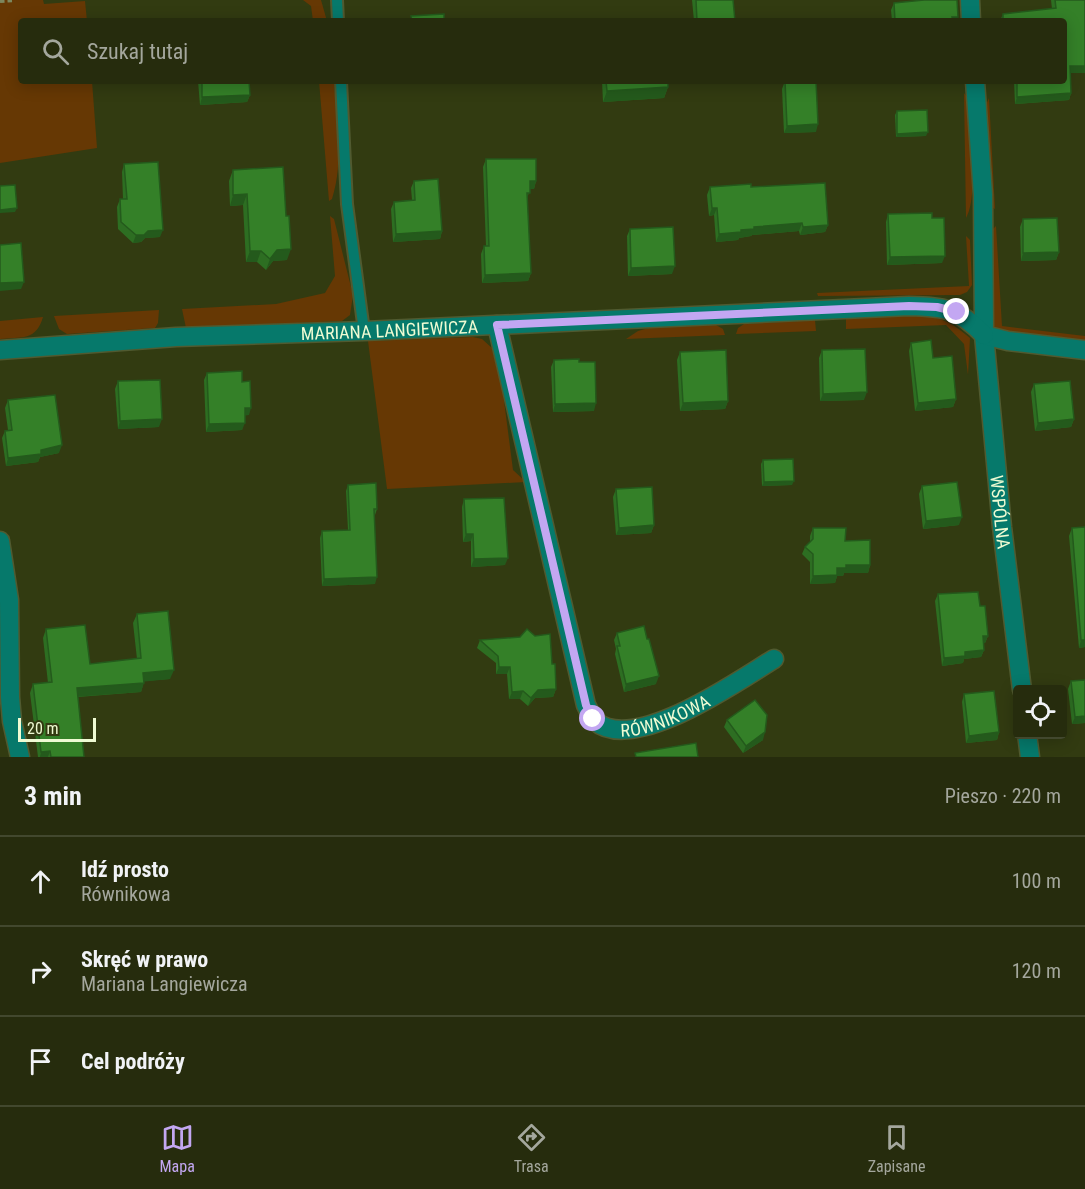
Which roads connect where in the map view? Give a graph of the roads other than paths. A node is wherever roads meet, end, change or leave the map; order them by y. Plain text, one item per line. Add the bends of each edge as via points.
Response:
1 (337, 0) edge
2 (970, 0) edge
3 (338, 18) edge
4 (971, 18) edge
5 (341, 84) edge
6 (975, 84) edge
7 (497, 325) junction
8 (364, 332) junction
9 (984, 335) junction
10 (0, 350) edge
11 (1085, 350) edge
12 (0, 541) edge
13 (774, 659) dead end
14 (1021, 685) edge
15 (1028, 739) edge
16 (20, 757) edge
17 (1030, 757) edge

1 - 3 lane
2 - 4 street
5 - 8 lane via 347,204
6 - 9 street, WSPÓLNA via 983,195
7 - 8 street, MARIANA LANGIEWICZA
7 - 9 street, MARIANA LANGIEWICZA via 909,306 957,312
7 - 13 street, RÓWNIKOWA via 586,705 593,719 615,729 663,721 690,710
8 - 10 street, MARIANA LANGIEWICZA via 176,337
9 - 11 street
9 - 14 street, WSPÓLNA
12 - 16 street via 9,600 11,709
15 - 17 street

